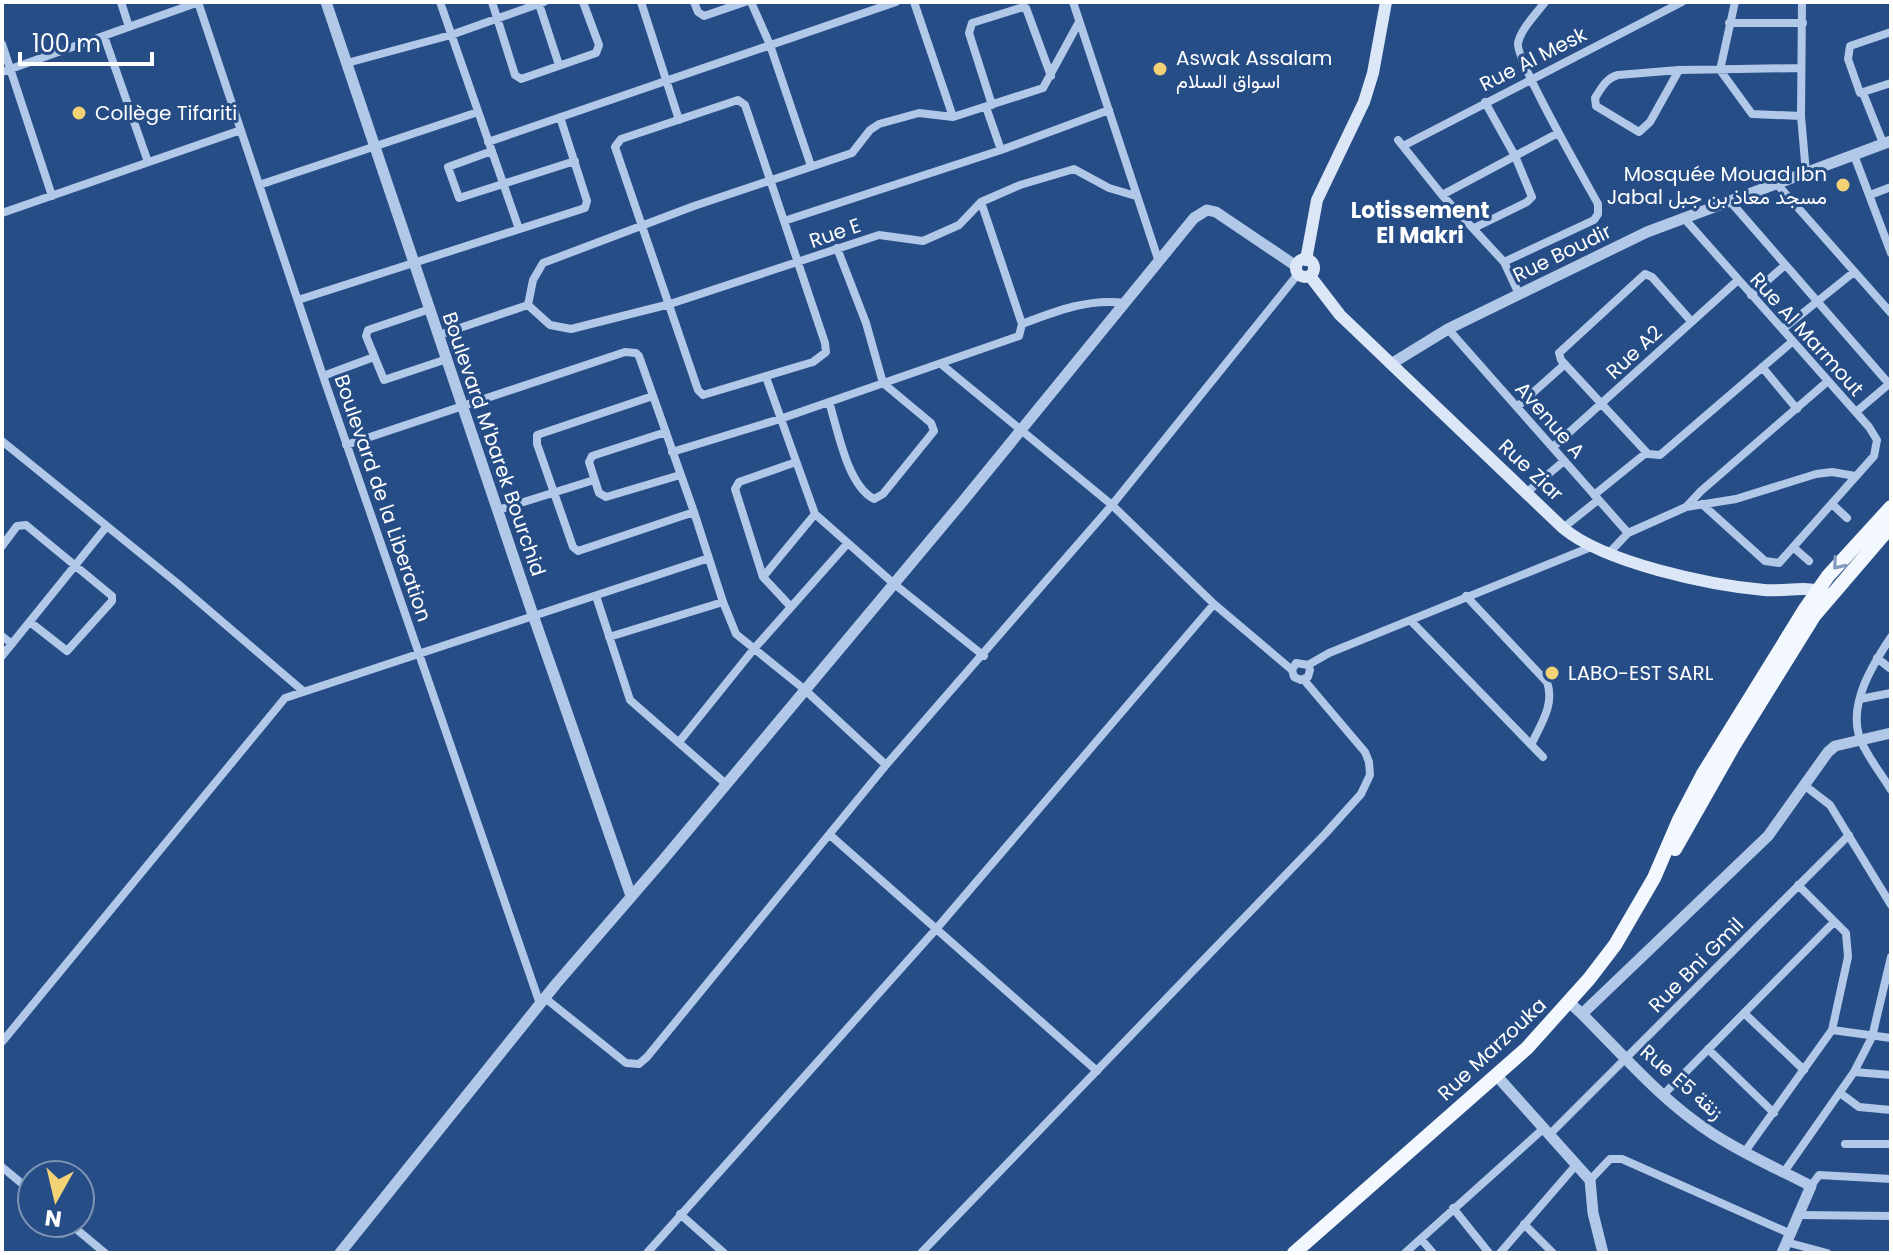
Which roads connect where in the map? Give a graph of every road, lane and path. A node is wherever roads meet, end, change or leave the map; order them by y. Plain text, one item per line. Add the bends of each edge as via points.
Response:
1 (121, 2) edge
2 (199, 2) edge
3 (326, 2) edge
4 (440, 2) edge
5 (492, 2) edge
6 (583, 2) edge
7 (641, 2) edge
8 (694, 2) edge
9 (745, 2) edge
10 (751, 2) edge
11 (852, 2) edge
12 (896, 2) edge
13 (914, 2) edge
14 (1073, 2) edge
15 (1386, 2) edge
16 (1545, 2) edge
17 (1735, 2) edge
18 (1802, 2) edge
19 (542, 3) edge
20 (1681, 3) edge
21 (857, 14) junction
22 (497, 18) junction
23 (1079, 22) junction
24 (1729, 23) junction
25 (1803, 23) junction
26 (129, 27) junction
27 (1891, 32) edge
28 (451, 35) junction
29 (104, 36) junction
30 (2, 44) edge
31 (770, 45) junction
32 (347, 63) junction
33 (559, 65) junction
34 (1801, 68) junction
35 (6, 70) edge
36 (1679, 70) junction
37 (1720, 70) junction
38 (1051, 76) junction
39 (1531, 79) junction
40 (666, 80) junction
41 (1891, 83) edge
42 (1862, 93) junction
43 (1485, 102) junction
44 (989, 106) junction
45 (1109, 110) junction
46 (478, 112) junction
47 (1801, 116) junction
48 (560, 117) junction
49 (953, 117) junction
50 (679, 120) junction
51 (241, 130) junction
52 (1558, 133) junction
53 (1887, 142) edge
54 (375, 145) junction
55 (490, 146) junction
56 (1001, 150) junction
57 (1854, 155) junction
58 (1515, 156) junction
59 (575, 161) junction
60 (148, 162) junction
61 (811, 166) junction
62 (1806, 173) junction
63 (772, 179) junction
64 (1776, 183) junction
65 (503, 184) junction
66 (259, 185) junction
67 (1891, 187) edge
68 (1442, 195) junction
69 (1870, 195) junction
70 (52, 196) junction
71 (1136, 196) junction
72 (1729, 199) junction
73 (981, 202) junction
74 (2, 213) edge
75 (1683, 217) junction
76 (784, 221) junction
77 (642, 226) junction
78 (1474, 228) junction
79 (519, 229) junction
80 (837, 248) junction
81 (1890, 253) edge
82 (799, 262) junction
83 (1159, 262) junction
84 (1504, 262) junction
85 (414, 263) junction
86 (1784, 266) junction
87 (1302, 269) junction
88 (1854, 272) junction
89 (1737, 281) junction
90 (1519, 294) junction
91 (1751, 295) junction
92 (298, 300) junction
93 (1816, 302) junction
94 (1125, 303) junction
95 (670, 304) junction
96 (528, 305) junction
97 (430, 309) junction
98 (1891, 313) edge
99 (1691, 321) junction
100 (1022, 324) junction
101 (1448, 329) junction
102 (1783, 329) junction
103 (439, 335) junction
104 (1793, 341) junction
105 (374, 357) junction
106 (447, 359) junction
107 (1563, 362) junction
108 (941, 364) junction
109 (1391, 364) junction
110 (1762, 367) junction
111 (323, 376) junction
112 (766, 377) junction
113 (1828, 381) junction
114 (883, 383) junction
115 (1890, 385) edge
116 (653, 396) junction
117 (829, 402) junction
118 (1601, 404) junction
119 (462, 406) junction
120 (1517, 407) junction
121 (1797, 409) junction
122 (1856, 412) junction
123 (780, 419) junction
124 (1020, 430) junction
125 (666, 432) junction
126 (2, 441) edge
127 (346, 445) junction
128 (1553, 447) junction
129 (672, 452) junction
130 (1646, 453) junction
131 (1564, 461) junction
132 (796, 462) junction
133 (680, 475) junction
134 (1855, 476) junction
135 (594, 480) junction
136 (1526, 493) junction
137 (553, 494) junction
138 (1596, 498) junction
139 (1702, 504) junction
140 (1832, 504) junction
141 (1112, 505) junction
142 (1686, 507) junction
143 (1891, 507) edge
144 (498, 510) junction
145 (694, 512) junction
146 (815, 514) junction
147 (1847, 518) dead end
148 (107, 526) junction
149 (1891, 526) edge
150 (1563, 528) junction
151 (1628, 533) junction
152 (847, 544) junction
153 (2, 546) edge
154 (1591, 547) junction
155 (1793, 547) junction
156 (1609, 553) junction
157 (709, 558) junction
158 (1809, 561) dead end
159 (75, 566) junction
160 (763, 577) junction
161 (893, 583) junction
162 (1784, 592) junction
163 (1824, 592) junction
164 (596, 596) junction
165 (1466, 596) junction
166 (723, 602) junction
167 (1214, 604) junction
168 (791, 607) junction
169 (1810, 613) junction
170 (533, 615) junction
171 (1411, 621) junction
172 (30, 622) junction
173 (2, 636) edge
174 (609, 637) junction
175 (1891, 637) edge
176 (12, 644) junction
177 (753, 650) junction
178 (420, 654) junction
179 (2, 656) edge
180 (984, 656) junction
181 (1877, 658) junction
182 (1308, 665) junction
183 (1891, 669) edge
184 (1292, 670) junction
185 (1304, 680) junction
186 (804, 689) junction
187 (303, 691) junction
188 (1891, 693) edge
189 (1860, 699) junction
190 (1891, 733) edge
191 (1860, 739) junction
192 (679, 742) junction
193 (1531, 745) junction
194 (1543, 757) dead end
195 (1720, 757) junction
196 (886, 765) junction
197 (726, 784) junction
198 (1804, 785) junction
199 (1891, 790) edge
200 (830, 835) junction
201 (1849, 835) junction
202 (1654, 878) junction
203 (1798, 885) junction
204 (631, 896) junction
205 (1891, 905) edge
206 (1834, 922) junction
207 (937, 928) junction
208 (1891, 957) edge
209 (542, 1001) junction
210 (1570, 1003) junction
211 (1744, 1013) junction
212 (1582, 1014) junction
213 (1832, 1030) junction
214 (4, 1036) edge
215 (1872, 1037) junction
216 (1891, 1038) edge
217 (1708, 1049) junction
218 (1626, 1058) junction
219 (1804, 1070) junction
220 (1097, 1071) junction
221 (1854, 1072) junction
222 (1496, 1075) junction
223 (1891, 1075) edge
224 (1840, 1093) junction
225 (1663, 1095) junction
226 (1891, 1110) edge
227 (1774, 1113) junction
228 (1546, 1132) junction
229 (1845, 1144) dead end
230 (1891, 1144) edge
231 (1744, 1153) junction
232 (1576, 1165) junction
233 (1784, 1172) junction
234 (1891, 1179) edge
235 (1590, 1180) junction
236 (1813, 1182) junction
237 (1453, 1208) junction
238 (680, 1214) junction
239 (1797, 1215) junction
240 (1891, 1216) edge
241 (1524, 1224) junction
242 (88, 1239) edge
243 (1421, 1239) junction
244 (1786, 1243) edge
245 (105, 1253) edge
246 (340, 1253) edge
247 (647, 1253) edge
248 (724, 1253) edge
249 (921, 1253) edge
250 (1294, 1253) edge
251 (1405, 1253) edge
252 (1433, 1253) edge
253 (1489, 1253) edge
254 (1500, 1253) edge
255 (1553, 1253) edge
256 (1603, 1253) edge
257 (1827, 1253) edge

1 - 26 street
2 - 26 street
2 - 51 street, Boulevard de la Liberation
3 - 32 street, Boulevard M'barek Bourchid
4 - 28 street
5 - 22 street
6 - 33 street via 599,49
7 - 40 street
8 - 9 street via 702,16
10 - 31 street
11 - 21 street
12 - 21 street
13 - 49 street
14 - 23 street
15 - 87 main road via 1364,102 1317,200
16 - 39 street via 1517,46
17 - 24 street
18 - 25 street
19 - 22 street
19 - 33 street
20 - 39 street, Rue Al Mesk
21 - 31 street
22 - 28 street
22 - 33 street via 517,78
23 - 38 street
23 - 45 street
24 - 25 street
24 - 37 street
25 - 34 street
26 - 29 street
27 - 42 street via 1850,46 1847,54
28 - 32 street
28 - 46 street
29 - 35 street
29 - 60 street
30 - 35 street
31 - 40 street
31 - 61 street
32 - 54 street, Boulevard M'barek Bourchid
34 - 37 street
34 - 47 street
35 - 70 street
36 - 36 street via 1612,76 1595,98 1596,106 1641,131
36 - 37 street
37 - 47 street via 1752,114
38 - 44 street via 1043,88
38 - 44 street via 1026,8 972,23 969,33
39 - 43 street, Rue Al Mesk
39 - 52 street
40 - 48 street
40 - 50 street
41 - 42 street
42 - 53 street
43 - 58 street
43 - 68 street, Rue Al Mesk via 1401,143
44 - 49 street
44 - 56 street
45 - 56 street
45 - 71 street
46 - 54 street
46 - 55 street
47 - 62 street
48 - 55 street
48 - 59 street
49 - 61 street via 919,113 879,124 852,153
50 - 63 street via 741,101
50 - 77 street via 617,143
51 - 60 street
51 - 66 street, Boulevard de la Liberation
52 - 58 street
52 - 84 street via 1598,204 1598,214
53 - 57 street, Rue Boudir
54 - 66 street
54 - 85 street, Boulevard M'barek Bourchid
55 - 65 street
55 - 65 street via 451,164 448,171 461,199
56 - 76 street
57 - 62 street, Rue Boudir
57 - 69 street
58 - 68 street
58 - 78 street via 1531,199
59 - 65 street
59 - 79 street via 586,207
60 - 70 street
61 - 63 street
62 - 64 street, Rue Boudir
63 - 76 street
63 - 77 street
64 - 72 street, Rue Boudir
64 - 88 street
65 - 79 street
66 - 92 street, Boulevard de la Liberation
67 - 69 street
68 - 78 street
69 - 81 street
70 - 74 street
71 - 73 street, Rue E via 1074,169
71 - 83 street
72 - 75 street, Rue Boudir
72 - 86 street
73 - 80 street, Rue E via 959,225 923,241 879,235
73 - 100 street
75 - 89 street, Rue Al Marmout
75 - 90 street, Rue Boudir
76 - 82 street
77 - 95 street
77 - 96 street via 543,263
78 - 84 street
79 - 85 street
80 - 82 street, Rue E
80 - 114 street
82 - 95 street, Rue E
82 - 112 street via 826,352 813,362
83 - 87 street via 1194,218 1210,210
83 - 94 street
84 - 90 street
85 - 92 street
85 - 97 street, Boulevard M'barek Bourchid
86 - 91 street
86 - 93 street
87 - 109 main road, Rue Ziar
87 - 141 street
88 - 93 street
88 - 98 street
89 - 91 street, Rue Al Marmout
89 - 99 street, Rue A2
90 - 101 street, Rue Boudir
91 - 102 street, Rue Al Marmout
92 - 111 street, Boulevard de la Liberation
93 - 102 street
93 - 115 street
94 - 100 street via 1095,301
94 - 124 street
95 - 96 street, Rue E via 571,329 550,325
95 - 112 street via 701,394
96 - 103 street
97 - 103 street, Boulevard M'barek Bourchid
97 - 105 street via 368,330
99 - 107 street via 1646,274 1563,347
99 - 118 street, Rue A2
100 - 108 street via 1018,337
101 - 109 street, Rue Boudir
101 - 120 street, Avenue A
102 - 104 street, Rue Al Marmout
103 - 106 street, Boulevard M'barek Bourchid
104 - 110 street
104 - 113 street, Rue Al Marmout
105 - 106 street via 384,380
105 - 111 street
106 - 119 street, Boulevard M'barek Bourchid
107 - 118 street
107 - 120 street
108 - 114 street
108 - 124 street
109 - 136 main road, Rue Ziar
110 - 121 street
110 - 130 street via 1660,455
111 - 127 street, Boulevard de la Liberation
112 - 123 street
113 - 121 street
113 - 122 street, Rue Al Marmout
114 - 117 street
114 - 117 street via 934,429 878,498 863,492 852,475
115 - 122 street
116 - 119 street via 639,356 631,351
116 - 125 street
116 - 137 street via 537,435
117 - 123 street
118 - 128 street, Rue A2
118 - 130 street
119 - 127 street
119 - 144 street, Boulevard M'barek Bourchid
120 - 128 street, Avenue A
121 - 142 street
122 - 134 street, Rue Al Marmout via 1877,440 1874,456
123 - 129 street
123 - 132 street
124 - 141 street
124 - 161 street
125 - 129 street
125 - 135 street via 592,456
126 - 148 street
127 - 178 street, Boulevard de la Liberation
128 - 131 street, Avenue A
129 - 133 street
130 - 138 street
131 - 136 street
131 - 138 street, Avenue A
132 - 146 street
132 - 160 street via 736,487
133 - 135 street via 606,497
133 - 145 street
134 - 139 street via 1816,474
134 - 140 street
135 - 137 street
136 - 150 main road, Rue Ziar
137 - 144 street
137 - 145 street via 578,551
138 - 150 street
138 - 151 street, Avenue A
139 - 142 street
139 - 155 street via 1770,563 1779,563
140 - 147 street
140 - 155 street
141 - 167 street
141 - 180 street
142 - 151 street
143 -> 163 main road via 1861,538
144 - 170 street, Boulevard M'barek Bourchid
145 - 157 street
146 - 152 street
146 - 160 street
148 - 159 street
148 - 187 street
149 - 163 main road
150 - 154 main road, Rue Ziar
151 - 156 street
152 - 161 street
152 - 168 street
153 - 159 street via 17,526 26,525
154 - 156 main road, Rue Ziar
154 - 165 street
155 - 158 street
156 - 162 main road, Rue Ziar via 1693,577
157 - 164 street
157 - 166 street
159 - 172 street
159 - 172 street via 110,592 112,601 71,650
160 - 168 street
161 - 180 street
161 - 186 street
162 - 163 main road, Rue Ziar
162 - 169 main road, Rue Ziar
163 - 169 main road
164 - 170 street
164 - 174 street
165 - 171 street
165 - 193 street via 1547,682 1547,711
166 - 174 street
166 - 177 street via 736,634
167 - 184 street
167 - 207 street
168 - 177 street
169 - 195 main road
169 - 195 main road via 1734,745
170 - 178 street
170 - 204 street, Boulevard M'barek Bourchid
171 - 182 street
171 - 193 street
172 - 176 street
173 - 176 street
174 - 192 street via 630,700
175 - 181 street
176 - 179 street
177 - 186 street
177 - 192 street
178 - 187 street
178 - 209 street, Boulevard de la Liberation
180 - 196 street
181 - 183 street
181 - 189 street
182 - 184 street via 1299,662
182 - 185 street
184 - 185 street via 1294,677
185 - 220 street via 1365,752 1367,783 1325,834
186 - 196 street
186 - 197 street
187 - 214 street via 285,698
188 - 189 street
189 - 191 street
190 - 191 street
191 - 198 street via 1835,746
191 - 199 street
192 - 197 street
193 - 194 street
195 - 202 main road via 1664,869
195 - 202 main road via 1703,774
196 - 200 street
197 - 204 street
198 - 201 street via 1830,805
198 - 212 street via 1761,843
200 - 207 street
200 - 209 street via 639,1064 626,1063
201 - 203 street, Rue Bni Gmil
201 - 205 street
202 - 210 main road via 1615,945
203 - 206 street
203 - 218 street, Rue Bni Gmil
204 - 209 street
206 - 211 street
206 - 213 street via 1846,933 1849,948
207 - 220 street
207 - 238 street
208 - 215 street
209 - 246 street
210 - 212 street, Rue Marzouka
210 - 222 main road, Rue Marzouka
211 - 217 street
211 - 219 street
212 - 218 street, Rue E5 زنقة
213 - 215 street
213 - 219 street
215 - 216 street
215 - 221 street
217 - 225 street
217 - 227 street
218 - 225 street, Rue E5 زنقة
218 - 228 street, Rue Bni Gmil
219 - 227 street
220 - 249 street
221 - 223 street
221 - 224 street
222 - 228 street
222 - 250 main road, Rue Marzouka
224 - 226 street via 1859,1107
224 - 233 street
225 - 231 street, Rue E5 زنقة
227 - 231 street
228 - 232 street
228 - 237 street, Rue Bni Gmil
229 - 230 street
231 - 233 street, Rue E5 زنقة
232 - 235 street
232 - 241 street
233 - 236 street, Rue E5 زنقة
234 - 236 street via 1823,1175
235 - 244 street via 1610,1159 1622,1159
235 - 256 street
236 - 239 street
237 - 243 street, Rue Bni Gmil
237 - 253 street
238 - 247 street
238 - 248 street
239 - 240 street
239 - 244 street
241 - 254 street
241 - 255 street
242 - 245 street
243 - 251 street, Rue Bni Gmil
243 - 252 street
244 - 257 street

